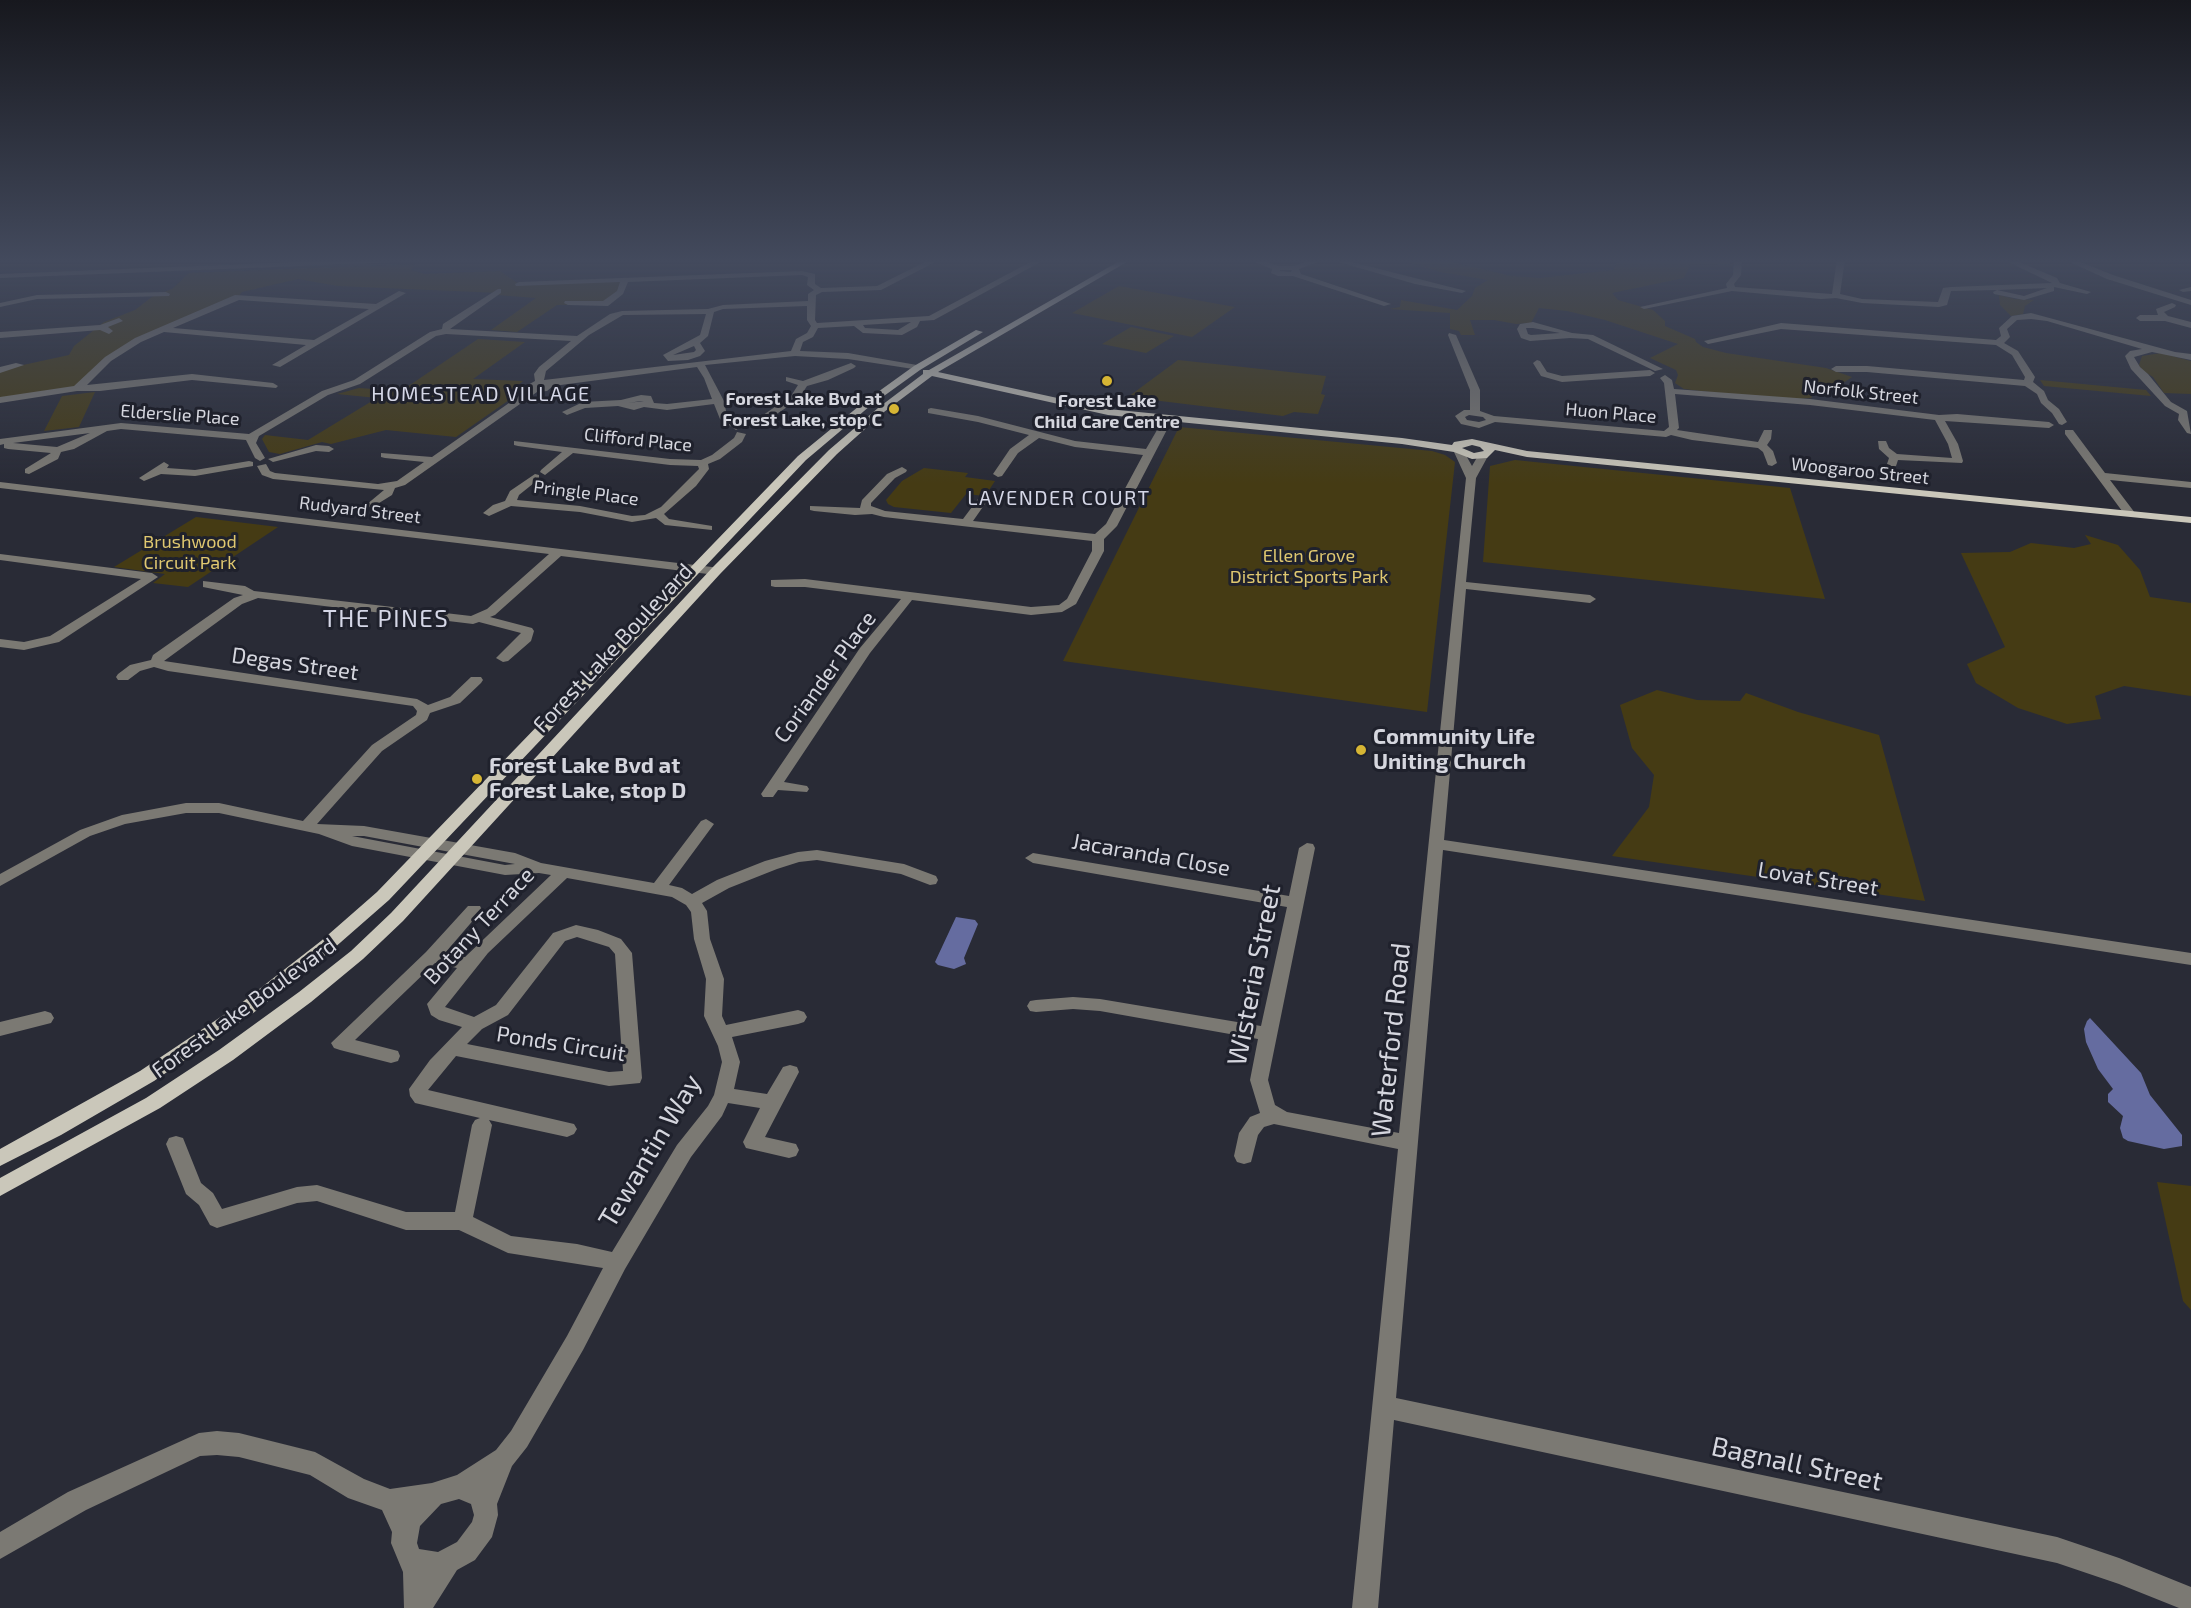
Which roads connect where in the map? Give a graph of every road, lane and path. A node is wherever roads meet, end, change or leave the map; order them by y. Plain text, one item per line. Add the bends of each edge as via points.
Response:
1 (153, 334) edge
2 (211, 334) edge
3 (330, 334) edge
4 (437, 334) edge
5 (497, 334) edge
6 (586, 334) edge
7 (705, 334) edge
8 (808, 334) edge
9 (813, 334) edge
10 (902, 334) edge
11 (977, 334) edge
12 (996, 334) edge
13 (1523, 334) edge
14 (1742, 334) edge
15 (1884, 334) edge
16 (2005, 334) edge
17 (2103, 334) edge
18 (1452, 335) dead end
19 (1570, 335) joint
20 (910, 337) dead end
21 (579, 339) junction
22 (1708, 341) dead end
23 (314, 343) junction
24 (694, 343) dead end
25 (1998, 343) junction
26 (2153, 349) junction
27 (968, 350) junction
28 (795, 353) junction
29 (809, 353) junction
30 (2191, 357) edge
31 (1537, 363) dead end
32 (700, 364) junction
33 (19, 365) dead end
34 (277, 365) dead end
35 (851, 366) dead end
36 (1836, 369) dead end
37 (6, 370) edge
38 (1654, 371) junction
39 (933, 372) junction
40 (263, 374) dead end
41 (918, 375) junction
42 (960, 375) junction
43 (1551, 377) junction
44 (789, 379) dead end
45 (247, 382) junction
46 (978, 383) junction
47 (2028, 383) junction
48 (803, 384) junction
49 (538, 386) junction
50 (273, 387) dead end
51 (1547, 387) dead end
52 (77, 388) junction
53 (1669, 390) junction
54 (0, 400) edge
55 (719, 401) junction
56 (931, 411) dead end
57 (567, 412) dead end
58 (1475, 412) junction
59 (2188, 413) edge
60 (1169, 417) junction
61 (1939, 418) junction
62 (1491, 419) junction
63 (1474, 424) junction
64 (107, 427) junction
65 (2066, 427) junction
66 (738, 430) junction
67 (2191, 431) edge
68 (1672, 432) junction
69 (1768, 432) dead end
70 (1036, 435) junction
71 (251, 437) junction
72 (526, 442) dead end
73 (1882, 443) dead end
74 (0, 444) edge
75 (1761, 445) junction
76 (1462, 447) junction
77 (329, 449) dead end
78 (57, 450) junction
79 (570, 450) junction
80 (1485, 451) junction
81 (1150, 453) junction
82 (385, 455) dead end
83 (434, 460) junction
84 (261, 462) junction
85 (703, 463) junction
86 (1772, 463) dead end
87 (902, 470) dead end
88 (29, 471) dead end
89 (998, 474) dead end
90 (540, 475) joint
91 (2103, 476) junction
92 (144, 478) dead end
93 (1471, 478) junction
94 (0, 485) edge
95 (2191, 485) edge
96 (390, 486) junction
97 (982, 501) dead end
98 (510, 503) junction
99 (371, 505) dead end
100 (814, 508) dead end
101 (869, 511) junction
102 (489, 513) dead end
103 (2129, 513) junction
104 (658, 514) junction
105 (2191, 520) edge
106 (966, 524) junction
107 (708, 528) dead end
108 (1098, 538) junction
109 (558, 552) junction
110 (0, 557) edge
111 (694, 569) junction
112 (716, 572) junction
113 (775, 583) dead end
114 (207, 584) dead end
115 (1461, 585) junction
116 (251, 596) junction
117 (910, 596) junction
118 (1590, 599) dead end
119 (481, 618) junction
120 (0, 643) edge
121 (503, 658) dead end
122 (157, 662) junction
123 (123, 677) dead end
124 (476, 680) dead end
125 (424, 711) junction
126 (802, 789) dead end
127 (706, 824) dead end
128 (307, 826) junction
129 (1437, 844) junction
130 (1307, 848) dead end
131 (428, 849) junction
132 (455, 854) junction
133 (1033, 858) dead end
134 (564, 872) junction
135 (930, 880) dead end
136 (0, 881) edge
137 (659, 887) junction
138 (692, 901) junction
139 (1296, 903) junction
140 (474, 910) dead end
141 (432, 956) junction
142 (2191, 959) edge
143 (468, 964) junction
144 (1036, 1006) dead end
145 (798, 1017) dead end
146 (45, 1018) dead end
147 (476, 1024) junction
148 (0, 1029) edge
149 (721, 1033) junction
150 (1269, 1034) junction
151 (452, 1048) junction
152 (391, 1056) dead end
153 (790, 1072) dead end
154 (723, 1095) junction
155 (772, 1102) junction
156 (1274, 1116) junction
157 (482, 1125) dead end
158 (567, 1129) dead end
159 (1408, 1143) junction
160 (176, 1144) dead end
161 (789, 1150) dead end
162 (1244, 1156) dead end
163 (0, 1158) edge
164 (0, 1188) edge
165 (460, 1221) junction
166 (617, 1262) junction
167 (1384, 1407) junction
168 (504, 1458) junction
169 (459, 1487) junction
170 (432, 1496) junction
171 (390, 1501) junction
172 (484, 1504) junction
173 (405, 1531) junction
174 (0, 1546) edge
175 (412, 1559) junction
176 (447, 1563) junction
177 (2191, 1600) edge
178 (418, 1608) edge
179 (1365, 1608) edge

1 - 52 street via 108,358
2 - 23 street
3 - 23 street
4 - 71 street via 357,382 325,393
5 - 21 street
6 - 21 street
7 - 24 street
8 - 28 street via 799,341
9 - 29 street
10 - 20 street
11 - 41 main road, Forest Lake Boulevard
12 - 27 main road, Forest Lake Boulevard
13 - 19 street via 1529,341
14 - 22 street
15 - 25 street
16 - 25 street
17 - 26 street
18 - 58 street via 1475,390
19 - 38 street via 1590,337
21 - 49 street via 542,369
23 - 34 street
25 - 47 street via 2015,353 2030,377
26 - 30 street
26 - 59 street via 2129,356 2168,404
27 - 39 main road, Forest Lake Boulevard
27 - 42 main road via 955,369
28 - 29 street
28 - 32 street
29 - 41 street via 848,356
31 - 43 street
32 - 49 street
32 - 55 street
33 - 37 street
35 - 48 street
36 - 47 street
38 - 43 street via 1576,379
38 - 53 street, Huon Place via 1669,381
39 - 41 main road, Forest Lake Boulevard
39 - 42 main road
39 - 46 main road
40 - 45 street
41 - 46 main road
41 - 111 main road, Forest Lake Boulevard via 867,404 802,458
41 - 112 main road, Forest Lake Boulevard via 826,458
42 - 60 main road
43 - 51 street via 1546,380
44 - 48 street
45 - 50 street
45 - 52 street via 192,377
46 - 60 main road via 1096,410
47 - 65 street via 2041,393
48 - 66 street via 795,399 752,426
49 - 83 street
52 - 54 street
53 - 61 street, Norfolk Street
53 - 68 street, Huon Place
55 - 57 street via 667,407 646,405 650,400 641,398 583,405
55 - 66 street via 723,417
56 - 70 street
58 - 62 street
58 - 63 street via 1461,414 1459,418
59 - 67 street via 2183,420
60 - 76 main road
60 - 81 street, Coriander Place
61 - 65 street, Norfolk Street via 2049,425 2057,430
61 - 73 street via 1958,461 1893,461
62 - 63 street
62 - 68 street, Huon Place via 1657,434
63 - 76 street
64 - 71 street, Elderslie Place
64 - 74 street, Elderslie Place
64 - 78 street, Elderslie Place
65 - 91 street
66 - 85 street, Pringle Place via 738,440
68 - 75 street
69 - 75 street
70 - 81 street via 1086,446
70 - 89 street via 1014,451
71 - 84 street
72 - 79 street, Clifford Place
74 - 78 street, Elderslie Place
75 - 86 street
76 - 80 main road
76 - 80 main road via 1472,456
76 - 93 street
77 - 84 street via 316,448 273,459 271,463
78 - 88 street, Elderslie Place via 54,457
79 - 85 street, Clifford Place
79 - 90 street, Clifford Place
80 - 93 street, Waterford Road
80 - 103 main road, Woogaroo Street
81 - 108 street, Coriander Place via 1108,531
82 - 83 street
83 - 96 street via 401,483
84 - 92 street via 195,473 163,466
84 - 96 street via 266,473 273,476 378,488
85 - 104 street, Pringle Place via 704,469 692,484
87 - 101 street via 866,502
90 - 98 street, Pringle Place via 514,493
91 - 95 street
91 - 103 street
93 - 115 street, Waterford Road
94 - 109 street, Rudyard Street
96 - 99 street via 388,493
97 - 106 street
98 - 102 street, Pringle Place
98 - 104 street, Pringle Place via 580,509 632,519
100 - 101 street
101 - 106 street
103 - 105 main road, Woogaroo Street
104 - 107 street, Pringle Place via 665,522
106 - 108 street
108 - 117 street, Coriander Place via 1098,551 1072,601 1062,608 1031,610
109 - 111 street, Rudyard Street
109 - 119 street
110 - 120 street via 152,577 54,639 24,646
111 - 112 street, Rudyard Street
111 - 131 main road, Forest Lake Boulevard
112 - 132 main road, Forest Lake Boulevard
113 - 117 street, Coriander Place
114 - 116 street, Degas Street via 245,590
115 - 118 street
115 - 129 street, Waterford Road
116 - 119 street, Degas Street via 266,594 466,620
116 - 122 street, Degas Street via 238,601
117 - 126 street, Coriander Place via 865,651 771,789
119 - 121 street, Degas Street via 528,631
122 - 123 street, Degas Street via 135,668
122 - 125 street, Degas Street via 168,668 417,703
124 - 125 street via 455,700
125 - 128 street via 422,717 377,748
127 - 137 street
128 - 131 street via 352,841
128 - 136 street via 219,808 152,814 85,833
129 - 142 street, Lovat Street
129 - 159 street, Waterford Road
130 - 139 street, Wisteria Street
131 - 132 street
131 - 163 main road, Forest Lake Boulevard via 375,903 246,1009 147,1076
132 - 134 street via 505,870 539,868
132 - 164 main road, Forest Lake Boulevard via 357,955 288,1010 153,1102
133 - 139 street, Jacaranda Close
134 - 137 street
134 - 143 street, Botany Terrace
135 - 138 street via 904,869 817,855 798,856 723,884
137 - 138 street
138 - 149 street, Tewantin Way via 699,911 702,939 716,979 713,1016
139 - 150 street, Wisteria Street
140 - 141 street
141 - 143 street
141 - 152 street via 340,1043
143 - 147 street, Botany Terrace via 436,1007 445,1016
144 - 150 street via 1100,1005
145 - 149 street
146 - 148 street
147 - 151 street, Ponds Circuit
147 - 151 street, Ponds Circuit via 502,1010 559,937 576,932 610,940 623,953 633,1078 609,1079
149 - 154 street, Tewantin Way via 731,1062
150 - 156 street, Wisteria Street via 1259,1080 1267,1109
151 - 158 street via 422,1083 419,1096
153 - 155 street
154 - 155 street
154 - 166 street, Tewantin Way
155 - 161 street via 753,1142
156 - 159 street
156 - 162 street via 1257,1122 1249,1134
157 - 165 street via 466,1211
159 - 167 street, Waterford Road
160 - 165 street via 193,1188 206,1199 217,1219 297,1195 317,1193 406,1221
165 - 166 street via 508,1244
166 - 168 street, Tewantin Way via 549,1390
167 - 177 street, Bagnall Street via 2057,1550
167 - 179 street, Waterford Road
168 - 169 street, Tewantin Way
168 - 172 street, Tewantin Way
169 - 170 street
169 - 172 street via 480,1495
170 - 171 street
170 - 173 street via 411,1517
171 - 173 street
171 - 174 street via 315,1464 238,1445 199,1445 77,1501
172 - 176 street via 484,1522 476,1540
173 - 175 street via 404,1543
175 - 176 street via 427,1565
175 - 178 street
176 - 178 street

